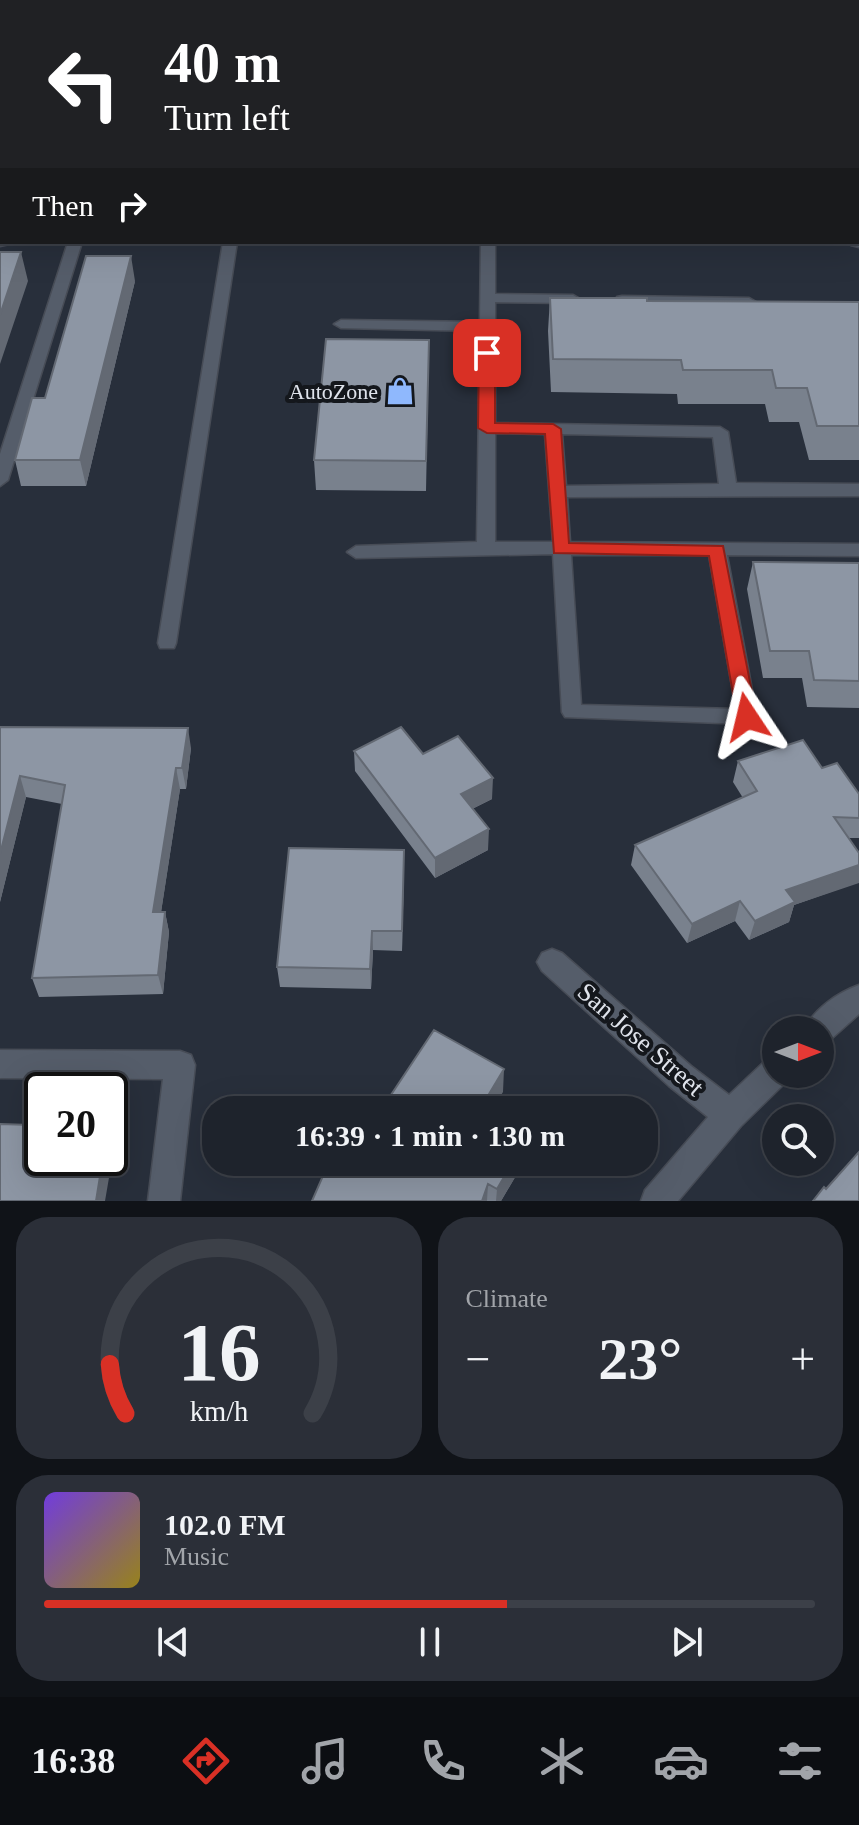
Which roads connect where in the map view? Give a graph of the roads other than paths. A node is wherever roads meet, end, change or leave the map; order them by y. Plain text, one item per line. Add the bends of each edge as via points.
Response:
1 (74, 244) edge
2 (230, 244) edge
3 (488, 244) edge
4 (487, 298) junction
5 (766, 302) edge
6 (341, 324) dead end
7 (487, 327) junction
8 (487, 428) junction
9 (553, 429) junction
10 (0, 480) edge
11 (728, 489) junction
12 (859, 490) edge
13 (558, 492) junction
14 (486, 548) junction
15 (560, 549) junction
16 (717, 550) junction
17 (859, 550) edge
18 (356, 552) dead end
19 (167, 643) dead end
20 (552, 962) dead end
21 (859, 998) edge
22 (834, 1016) edge
23 (0, 1064) edge
24 (762, 1084) edge
25 (730, 1115) junction
26 (164, 1201) edge
27 (657, 1201) edge

1 - 10 lane
2 - 19 lane
3 - 4 lane
4 - 5 lane
4 - 7 lane
6 - 7 lane
7 - 8 lane
8 - 9 lane
8 - 14 lane
9 - 11 lane via 720,432
9 - 13 lane
11 - 12 lane
11 - 13 lane
13 - 15 lane
14 - 15 lane
14 - 18 lane
15 - 16 lane
15 - 16 lane via 572,712 747,717
16 - 17 lane
20 - 25 street, San Jose Street
21 - 22 street
23 - 26 street via 180,1065
24 - 25 street
25 - 27 street

